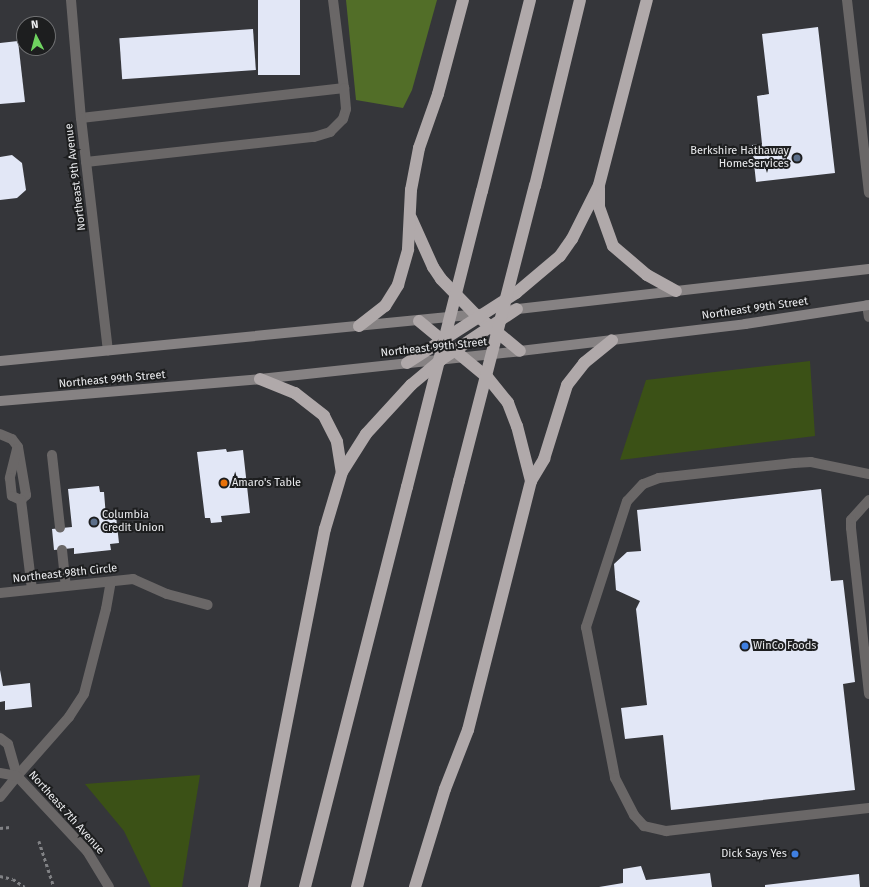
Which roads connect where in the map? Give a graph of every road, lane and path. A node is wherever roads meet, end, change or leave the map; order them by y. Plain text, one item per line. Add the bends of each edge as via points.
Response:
1 (71, 0) edge
2 (332, 0) edge
3 (463, 0) edge
4 (530, 0) edge
5 (580, 0) edge
6 (647, 0) edge
7 (847, 0) edge
8 (344, 88) junction
9 (81, 118) junction
10 (86, 162) junction
11 (599, 185) junction
12 (869, 193) edge
13 (410, 216) junction
14 (869, 269) edge
15 (676, 291) junction
16 (868, 305) edge
17 (516, 309) junction
18 (479, 315) junction
19 (869, 317) edge
20 (419, 321) junction
21 (359, 326) junction
22 (490, 327) junction
23 (612, 340) junction
24 (441, 341) junction
25 (108, 350) junction
26 (520, 351) junction
27 (457, 354) junction
28 (442, 359) junction
29 (0, 361) edge
30 (407, 363) junction
31 (260, 379) junction
32 (0, 401) edge
33 (0, 434) edge
34 (18, 447) junction
35 (52, 455) dead end
36 (342, 472) junction
37 (869, 474) edge
38 (531, 481) junction
39 (21, 500) junction
40 (869, 500) edge
41 (60, 528) dead end
42 (62, 550) dead end
43 (111, 582) junction
44 (66, 586) junction
45 (32, 589) junction
46 (0, 593) edge
47 (208, 605) dead end
48 (869, 694) edge
49 (0, 738) edge
50 (0, 772) edge
51 (17, 776) junction
52 (0, 797) edge
53 (869, 808) edge
54 (10, 827) dead end
55 (0, 828) edge
56 (39, 841) dead end
57 (0, 876) edge
58 (25, 887) edge
59 (54, 887) edge
60 (109, 887) edge
61 (254, 887) edge
62 (305, 887) edge
63 (356, 887) edge
64 (415, 887) edge

1 - 9 street, Northeast 9th Avenue
2 - 8 street
3 - 13 highway via 438,94 419,148 411,190
4 - 62 highway, bridge
5 - 63 highway, bridge
6 - 11 highway
7 - 12 street
8 - 9 street
8 - 10 street via 346,109 343,119 330,132 314,137
9 - 10 street, Northeast 9th Avenue
10 - 25 street, Northeast 9th Avenue
11 - 15 highway via 599,207 613,246 647,275
11 - 18 highway via 572,240 560,256 516,293
13 - 18 highway via 433,267
13 - 21 highway via 408,249 398,285 385,306
14 - 15 main road
15 - 17 main road
16 - 19 street
16 - 23 main road, Northeast 99th Street via 746,324
17 - 18 main road
17 - 22 highway
18 - 20 main road
18 - 22 highway
18 - 24 highway
20 - 21 main road
20 - 24 highway
21 - 25 main road
22 - 26 highway
22 - 27 highway
23 - 26 main road, Northeast 99th Street
23 - 38 highway via 584,362 567,385 544,459
24 - 27 highway
24 - 30 highway
25 - 29 main road
26 - 27 main road, Northeast 99th Street
27 - 28 highway
27 - 38 highway via 488,378 508,403 517,426
28 - 30 main road, Northeast 99th Street
28 - 36 highway via 411,385 366,434
30 - 31 main road, Northeast 99th Street
31 - 32 main road, Northeast 99th Street
31 - 36 highway via 295,394 324,416 337,442
33 - 34 street via 12,439
34 - 39 street via 26,495
34 - 39 street via 10,478 12,496
35 - 41 street
36 - 61 highway via 325,529
37 - 53 street via 811,462 659,478 643,484 627,501 586,627 615,778 634,814 644,826 666,831
38 - 64 highway via 468,730 445,789
39 - 45 street
40 - 48 street via 851,520 851,528
42 - 44 street
43 - 44 street, Northeast 98th Circle
43 - 47 street, Northeast 98th Circle via 133,579 167,594
43 - 51 street via 84,694 70,717
44 - 45 street, Northeast 98th Circle
45 - 46 street, Northeast 98th Circle
49 - 51 street, Northeast 7th Avenue via 8,744
50 - 51 street, Northeast 7th Avenue
51 - 52 street
51 - 60 street, Northeast 7th Avenue via 87,851
54 - 55 path
56 - 59 path
57 - 58 path via 13,879

